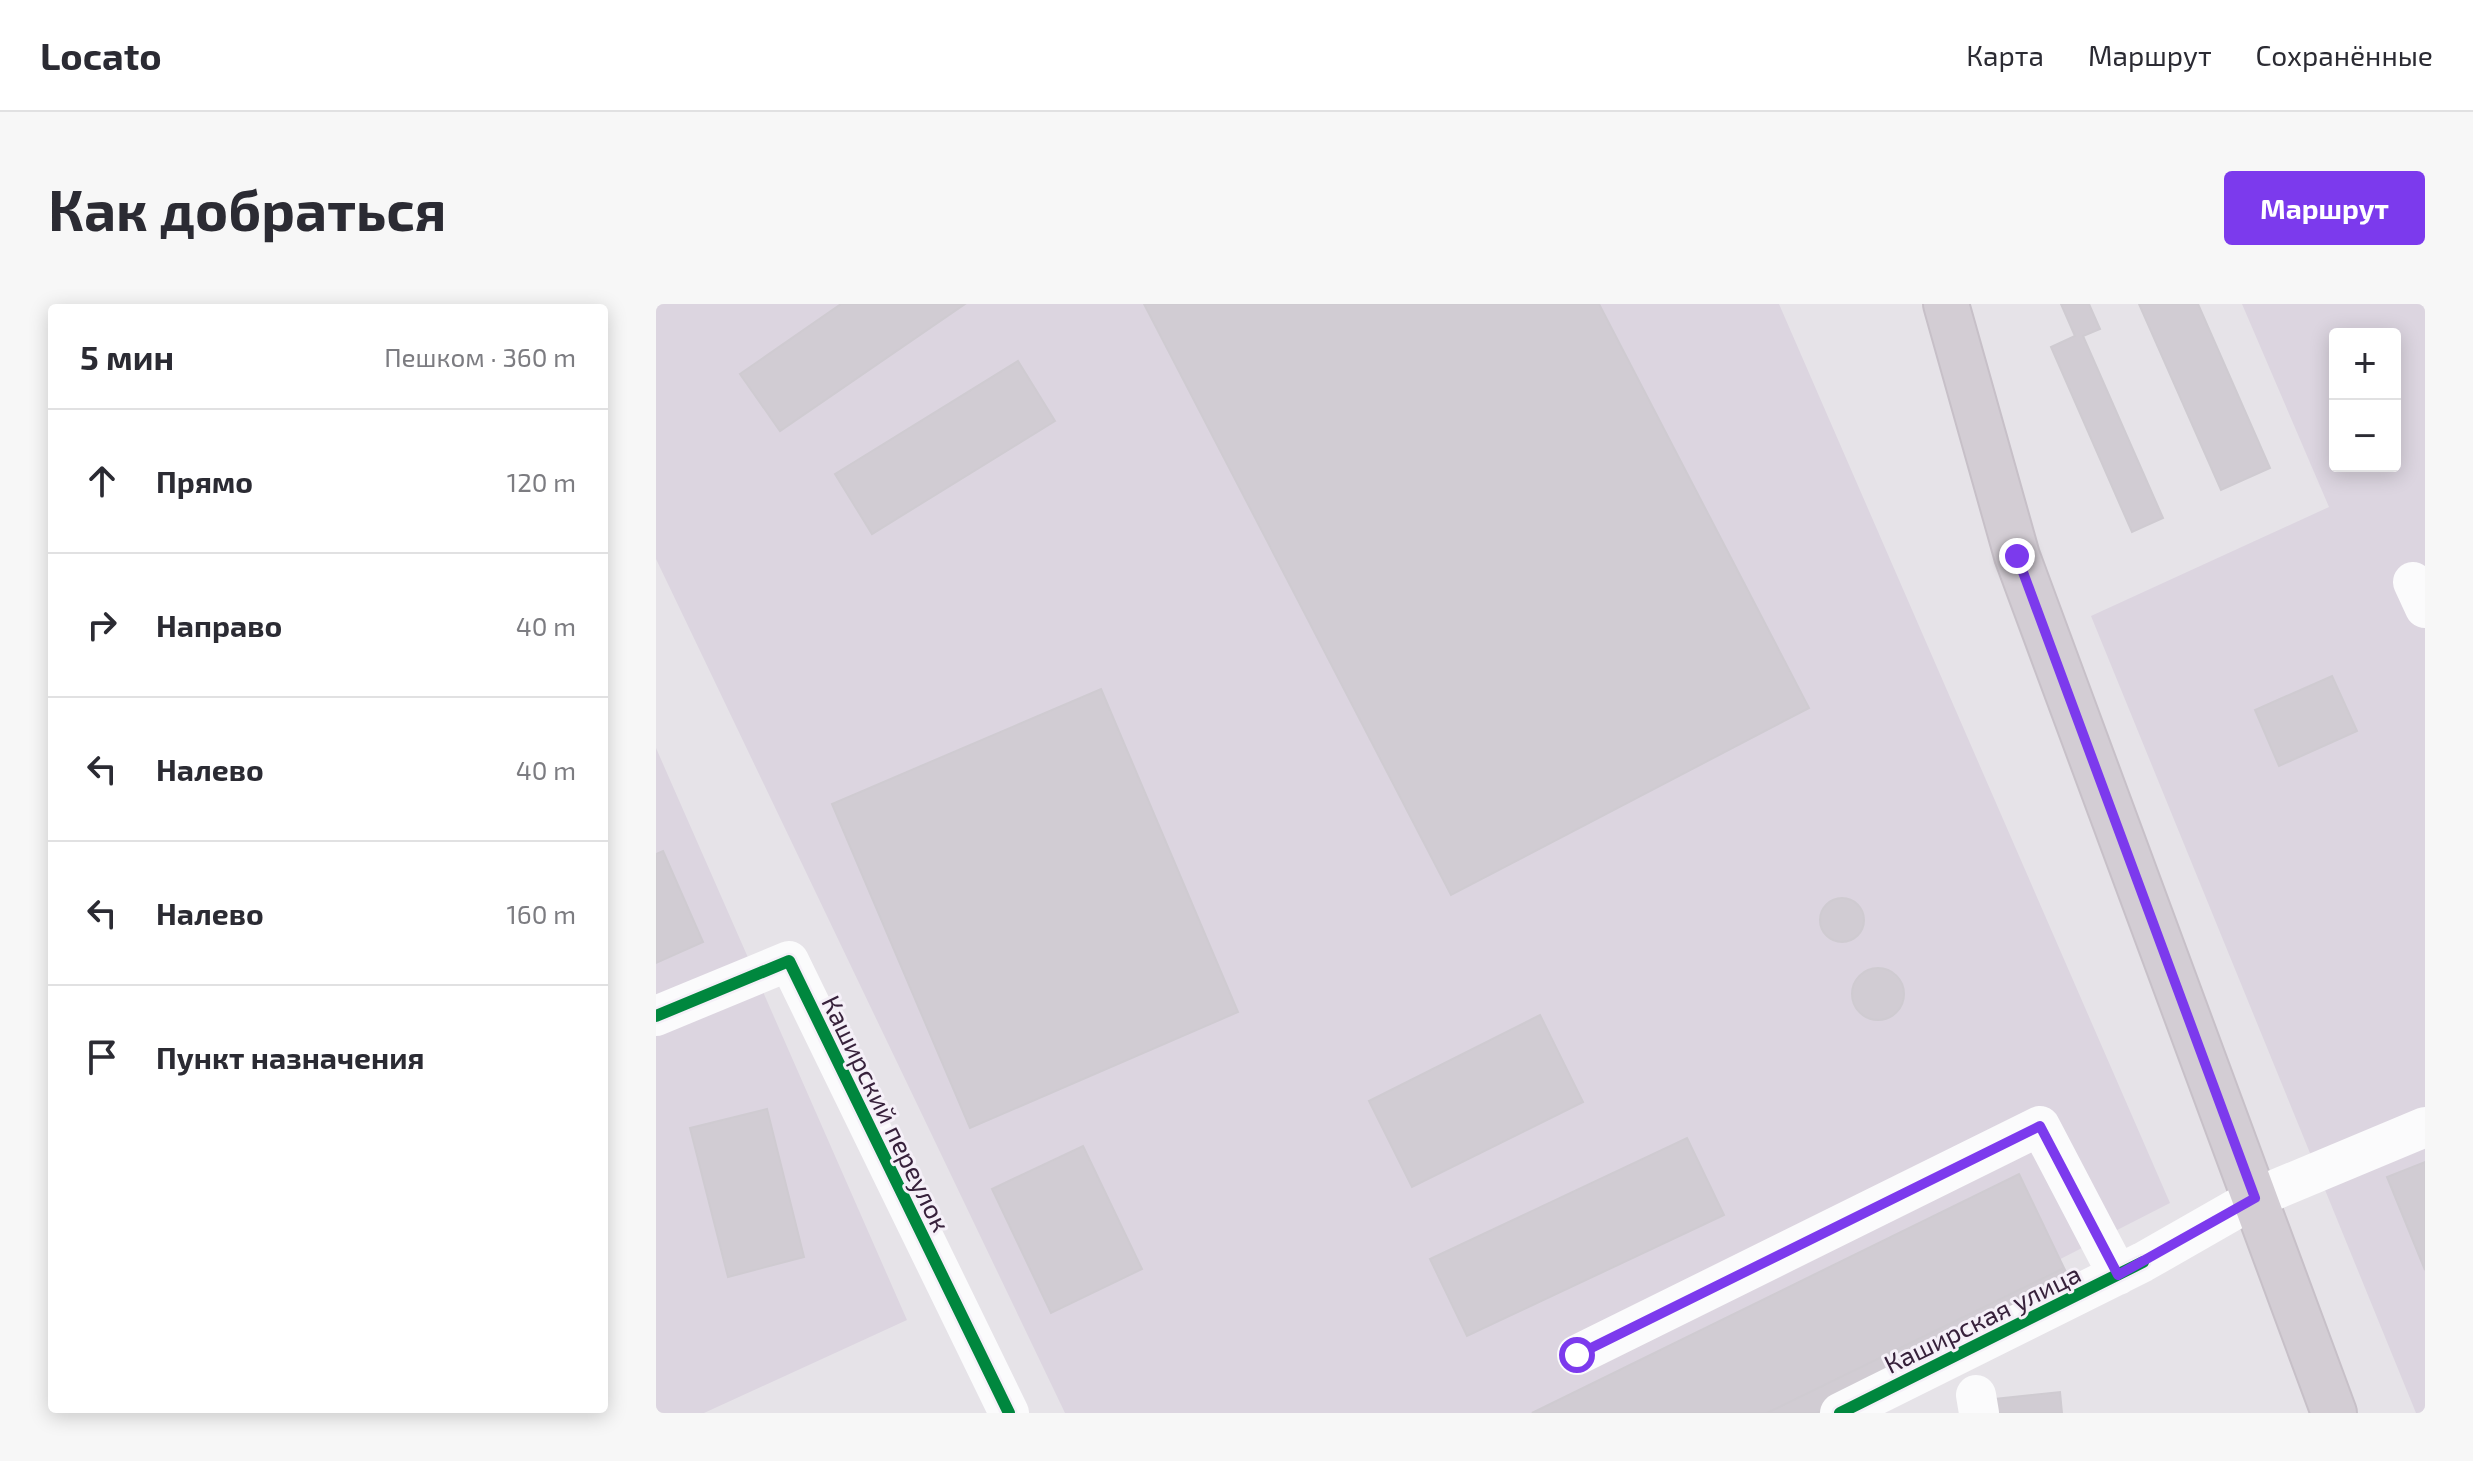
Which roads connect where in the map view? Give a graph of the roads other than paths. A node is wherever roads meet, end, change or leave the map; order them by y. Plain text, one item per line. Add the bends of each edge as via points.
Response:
1 (1946, 304) edge
2 (656, 1016) edge
3 (2425, 1127) edge
4 (2255, 1198) junction
5 (2130, 1268) junction
6 (1577, 1355) dead end
7 (1009, 1413) edge
8 (1840, 1413) edge
9 (2334, 1413) edge

1 - 4 main road via 2017,556
2 - 7 street, Каширский переулок via 789,961
3 - 4 street, Каширская улица
4 - 5 street, Каширская улица
4 - 9 main road
5 - 6 street via 2040,1126
5 - 8 street, Каширская улица

